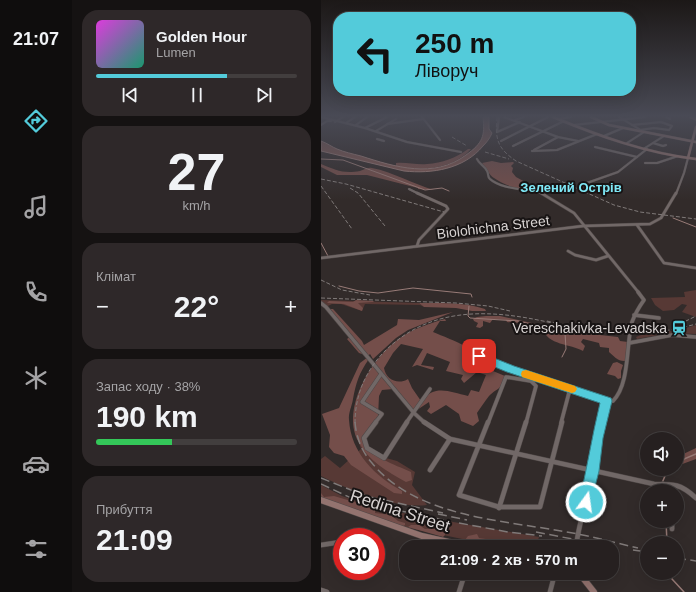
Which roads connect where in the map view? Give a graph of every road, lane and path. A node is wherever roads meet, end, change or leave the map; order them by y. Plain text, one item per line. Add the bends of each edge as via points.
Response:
1 (421, 145) edge
2 (516, 145) edge
3 (544, 145) edge
4 (570, 145) edge
5 (633, 145) edge
6 (651, 145) edge
7 (658, 145) edge
8 (665, 145) dead end
9 (690, 145) edge
10 (513, 146) dead end
11 (595, 147) dead end
12 (646, 148) junction
13 (461, 152) dead end
14 (677, 156) junction
15 (637, 157) junction
16 (688, 158) junction
17 (477, 159) dead end
18 (696, 159) edge
19 (645, 163) dead end
20 (584, 184) dead end
21 (409, 189) dead end
22 (637, 225) junction
23 (585, 226) junction
24 (417, 246) junction
25 (568, 251) dead end
26 (608, 256) junction
27 (321, 258) edge
28 (696, 268) edge
29 (321, 303) edge
30 (635, 315) junction
31 (659, 318) dead end
32 (696, 337) edge
33 (629, 343) junction
34 (465, 349) dead end
35 (381, 374) junction
36 (540, 379) junction
37 (531, 381) junction
38 (430, 389) dead end
39 (570, 389) junction
40 (607, 401) junction
41 (413, 413) junction
42 (450, 439) junction
43 (479, 445) junction
44 (517, 454) junction
45 (553, 462) junction
46 (430, 470) dead end
47 (593, 471) junction
48 (654, 484) edge
49 (684, 488) edge
50 (696, 498) edge
51 (321, 500) edge
52 (499, 508) junction
53 (440, 540) edge
54 (578, 540) edge
55 (333, 543) edge
56 (321, 545) edge
57 (463, 580) edge
58 (553, 580) edge
59 (585, 580) edge
60 (321, 590) edge
61 (327, 592) edge
62 (459, 592) edge
63 (550, 592) edge
64 (594, 592) edge

1 - 13 street
2 - 10 street
3 - 4 street via 532,151 556,151
5 - 12 street
6 - 12 street
7 - 8 street
9 - 16 street
11 - 15 street
12 - 14 street
12 - 15 street
14 - 16 street
14 - 19 street via 657,163
15 - 20 street via 618,172
16 - 18 street
16 - 22 street, Biolohichna Street via 665,214 656,222
17 - 23 street via 477,162 487,170 491,180 512,188 544,193 574,213
21 - 24 street via 448,209 419,240
22 - 23 street, Biolohichna Street
22 - 28 street via 664,263
23 - 24 street, Biolohichna Street
23 - 26 street
24 - 27 street, Biolohichna Street
25 - 26 street via 596,260
26 - 30 street via 644,300
29 - 35 street
30 - 31 street
30 - 33 street
32 - 33 street via 672,336
33 - 40 street via 618,396 613,401
34 - 36 street
35 - 41 street
35 - 41 street via 362,402 382,414 364,438 367,448 384,458
36 - 37 street
36 - 39 street
37 - 43 street via 506,377
37 - 44 street via 536,386
38 - 41 street
39 - 40 street
39 - 45 street
40 - 47 street via 597,438
41 - 42 street
42 - 43 street
42 - 46 street
43 - 44 street
43 - 52 street via 459,495
44 - 45 street
44 - 52 street
45 - 47 street
45 - 52 street via 540,507
47 - 48 street
47 - 54 street
49 - 50 street
51 - 53 street, Redina Street
55 - 56 street
57 - 62 street
58 - 63 street
59 - 64 street
60 - 61 street

